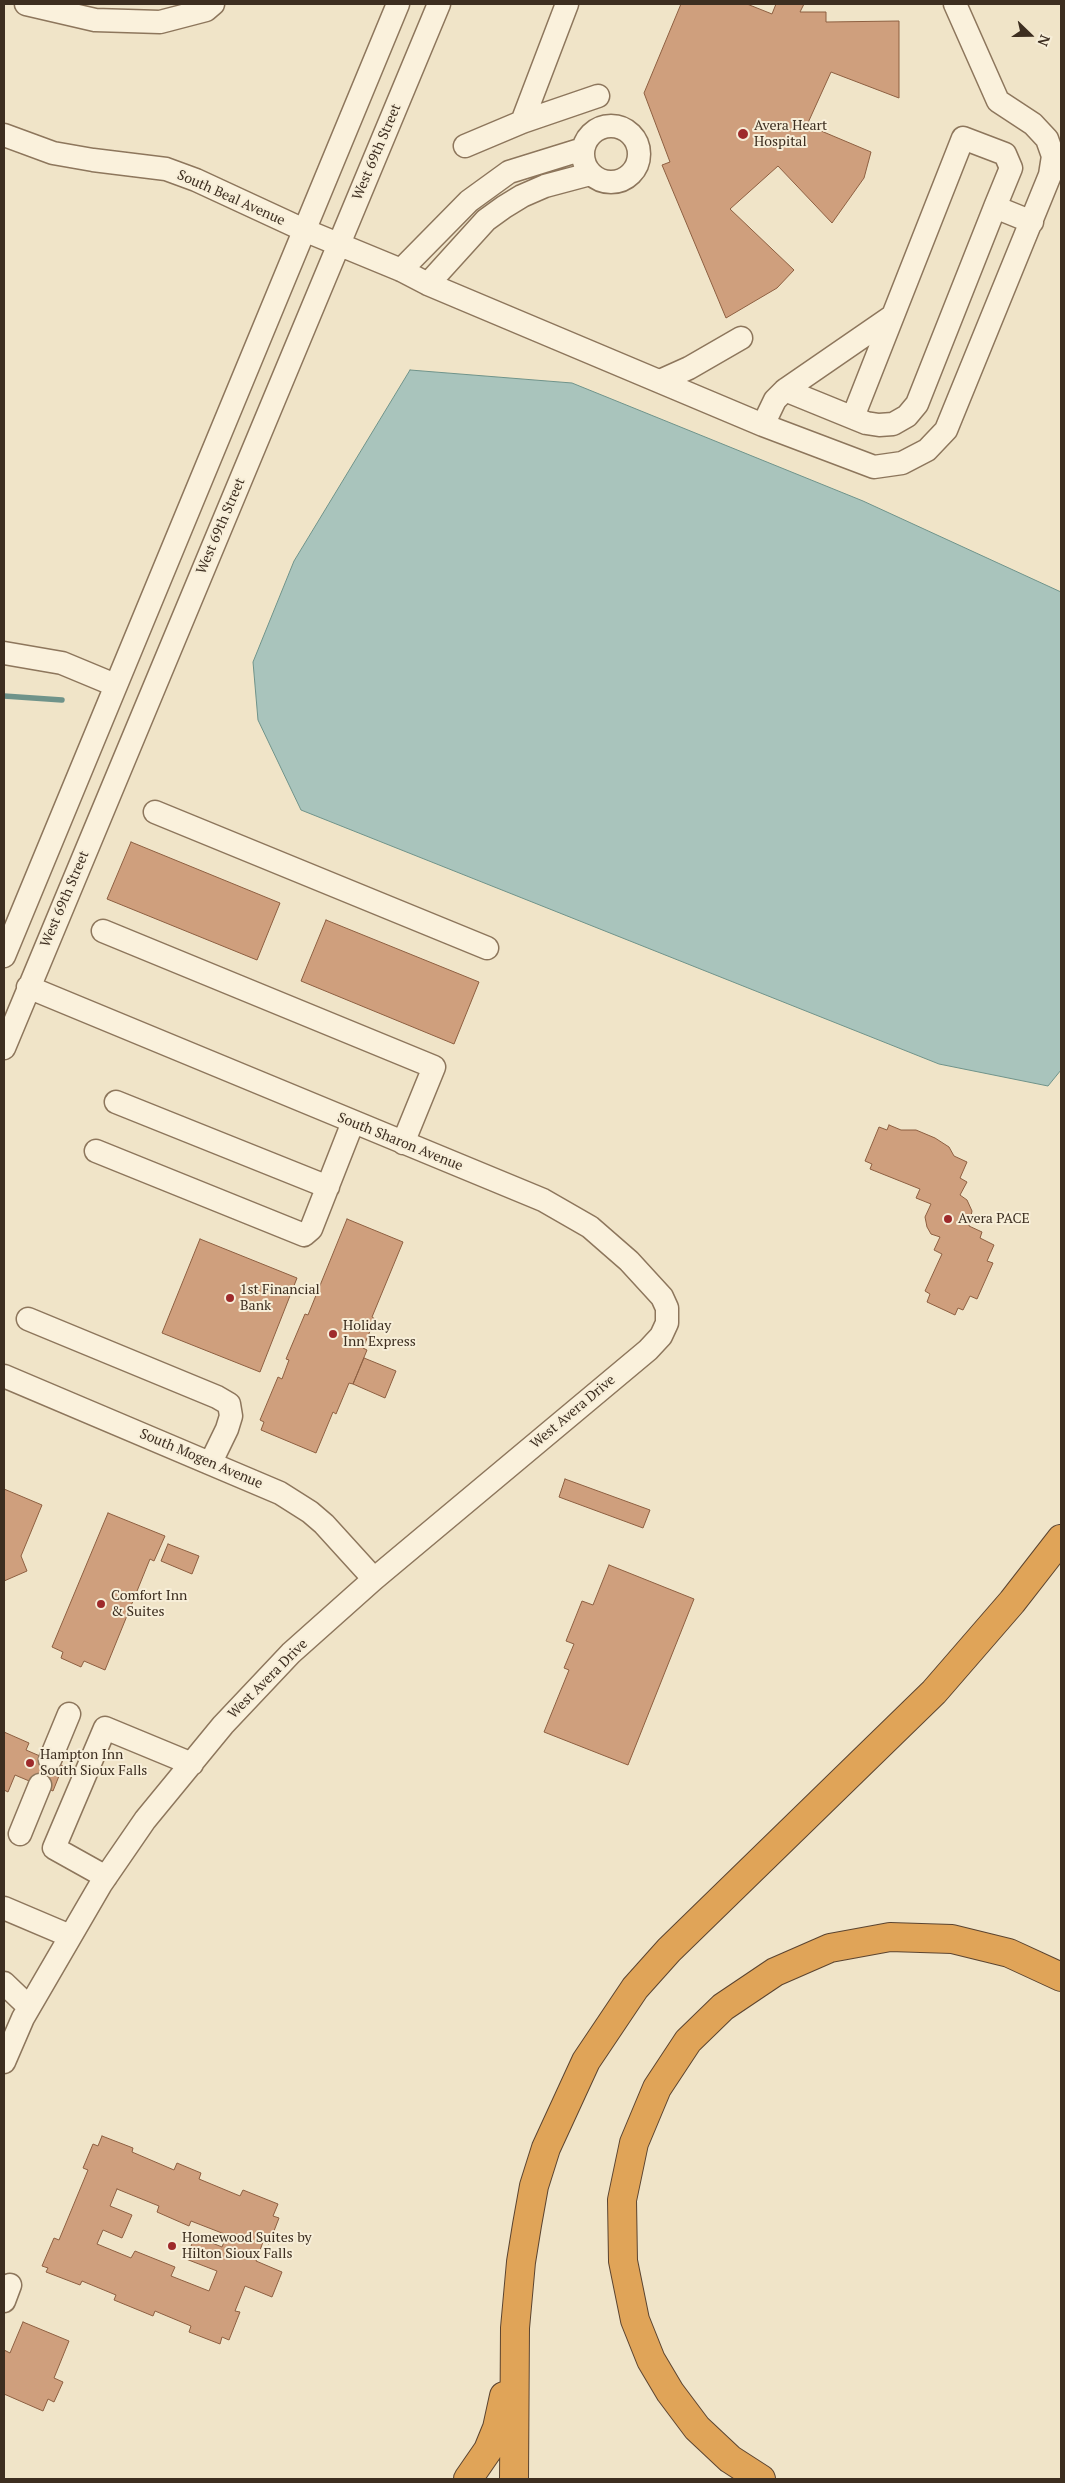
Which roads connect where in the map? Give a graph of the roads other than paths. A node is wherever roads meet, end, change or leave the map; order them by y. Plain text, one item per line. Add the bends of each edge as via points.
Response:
1 (26, 4) edge
2 (213, 4) edge
3 (398, 4) edge
4 (439, 4) edge
5 (567, 4) edge
6 (955, 4) edge
7 (598, 96) dead end
8 (522, 122) junction
9 (4, 134) edge
10 (464, 146) dead end
11 (583, 149) junction
12 (590, 174) junction
13 (995, 208) junction
14 (1032, 222) junction
15 (304, 230) junction
16 (338, 245) junction
17 (401, 270) junction
18 (428, 284) junction
19 (891, 317) junction
20 (741, 338) dead end
21 (660, 381) junction
22 (785, 390) junction
23 (853, 417) junction
24 (763, 425) junction
25 (4, 653) edge
26 (115, 685) junction
27 (155, 812) dead end
28 (103, 931) dead end
29 (487, 948) dead end
30 (4, 956) edge
31 (28, 987) junction
32 (4, 1048) edge
33 (116, 1102) dead end
34 (354, 1122) junction
35 (403, 1143) junction
36 (96, 1151) dead end
37 (328, 1187) junction
38 (28, 1319) dead end
39 (621, 1372) joint
40 (4, 1376) edge
41 (211, 1462) junction
42 (1061, 1539) edge
43 (374, 1579) junction
44 (69, 1714) dead end
45 (50, 1760) dead end
46 (192, 1764) junction
47 (40, 1785) dead end
48 (20, 1834) dead end
49 (106, 1877) junction
50 (4, 1908) edge
51 (70, 1936) junction
52 (1061, 1977) edge
53 (4, 1983) edge
54 (29, 2007) junction
55 (4, 2062) edge
56 (515, 2328) junction
57 (468, 2479) edge
58 (514, 2479) edge
59 (760, 2479) edge

1 - 2 street via 95,20 160,22 206,10
3 - 15 street
4 - 16 street, West 69th Street
5 - 8 street
6 - 14 street, South Beal Avenue via 998,101 1033,124 1047,139 1052,156 1050,175
7 - 8 street
8 - 10 street
9 - 15 street, South Beal Avenue via 53,153 166,169
11 - 12 street via 585,167
11 - 12 street via 591,133 606,126 630,132 639,148 637,166 624,179 607,182
11 - 17 street via 509,172 469,201
12 - 18 street via 545,186 504,207 486,220
13 - 14 street
13 - 19 street via 1011,168 1005,154 964,138
13 - 23 street via 917,404 907,416 893,424 879,425
14 - 24 street, South Beal Avenue via 946,430 927,450 902,463 874,467
15 - 16 street, South Beal Avenue
15 - 26 street
16 - 17 street, South Beal Avenue
16 - 31 street, West 69th Street
17 - 18 street, South Beal Avenue
18 - 21 street, South Beal Avenue
19 - 22 street
19 - 23 street
20 - 21 street
21 - 24 street, South Beal Avenue
22 - 23 street
22 - 24 street via 775,400
25 - 26 street via 62,662
26 - 30 street
27 - 29 street
28 - 35 street via 434,1066
31 - 32 street, West 69th Street
31 - 34 street, South Sharon Avenue
33 - 37 street
34 - 35 street, South Sharon Avenue
34 - 37 street
35 - 39 street, South Sharon Avenue via 543,1200 590,1227 629,1261 662,1297 667,1308 667,1323 661,1336
36 - 37 street via 304,1235 311,1228
38 - 41 street via 229,1404 231,1416 227,1429
39 - 43 street, West Avera Drive
40 - 41 street, South Mogen Avenue
41 - 43 street, South Mogen Avenue via 280,1493 310,1512
42 - 56 highway via 1012,1602 934,1692 694,1923 635,1988 610,2023 586,2061 543,2157 520,2262
43 - 46 street, West Avera Drive via 291,1653 223,1725
44 - 45 street
46 - 49 street, West Avera Drive via 145,1820
46 - 49 street via 105,1728 54,1848
47 - 48 street
49 - 51 street, West Avera Drive
50 - 51 street
51 - 54 street, West Avera Drive
52 - 59 highway via 1009,1952 952,1939 890,1937 830,1948 775,1972 723,2007 688,2041 657,2088 634,2143 622,2200 623,2261 635,2320 651,2360 697,2428 730,2459
53 - 54 street
54 - 55 street, West Avera Drive
56 - 57 highway via 497,2428 488,2450
56 - 58 highway

